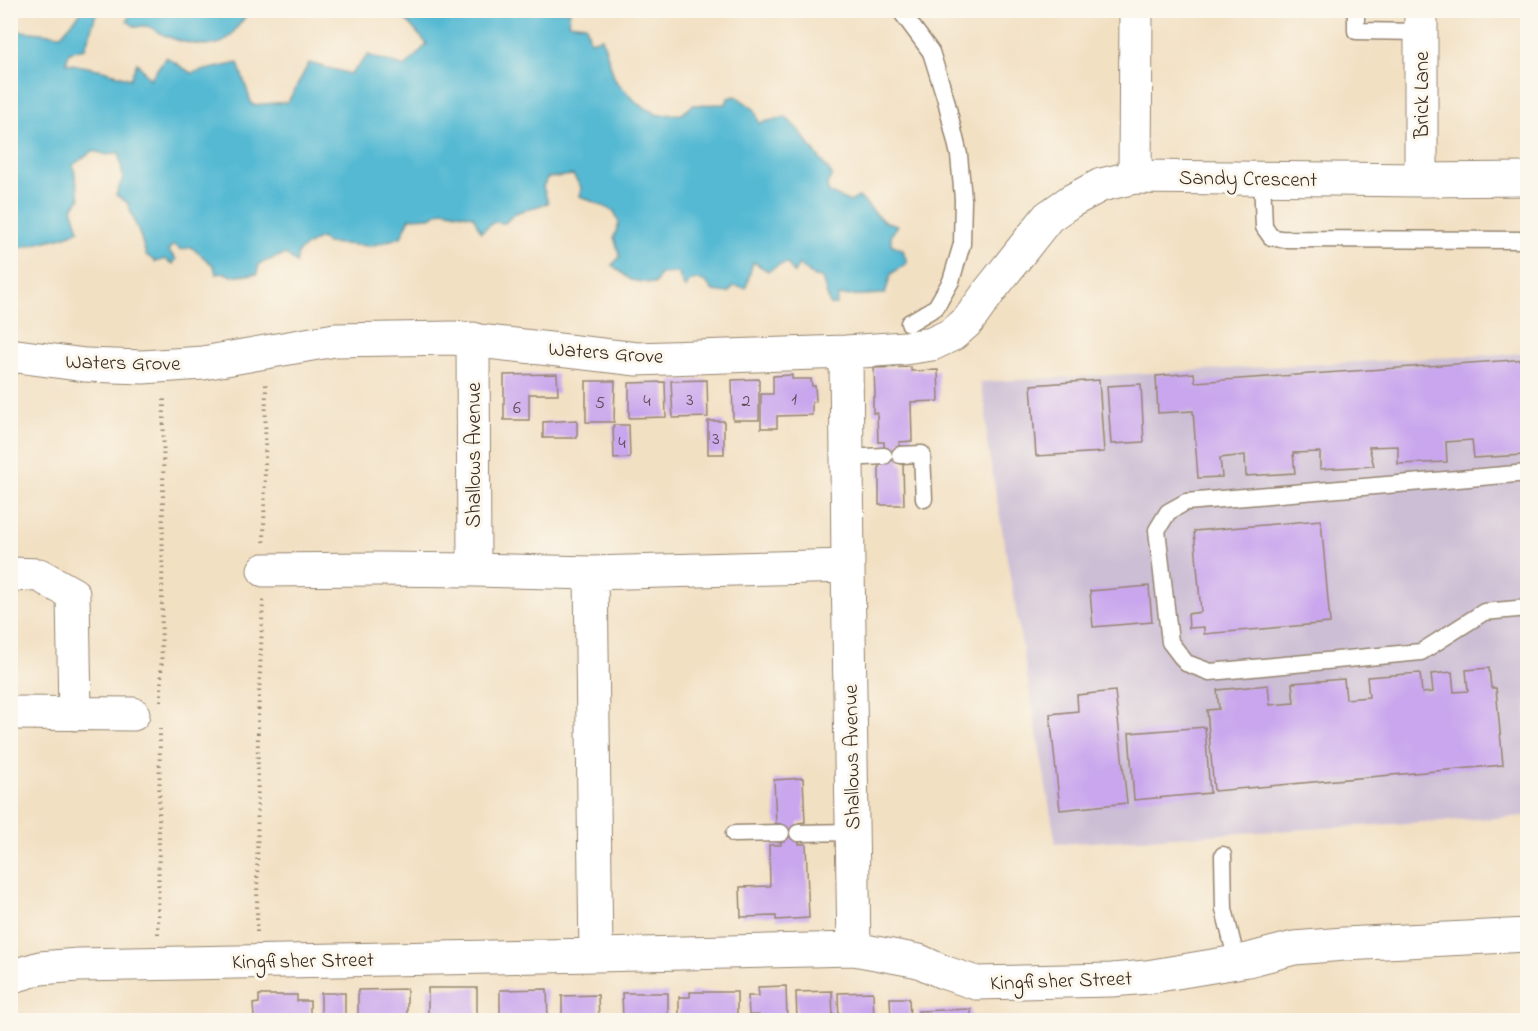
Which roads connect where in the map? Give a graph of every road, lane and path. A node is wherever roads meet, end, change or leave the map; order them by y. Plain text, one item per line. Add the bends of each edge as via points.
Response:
1 (900, 10) edge
2 (1136, 10) edge
3 (1356, 10) edge
4 (1421, 21) edge
5 (1135, 177) junction
6 (1262, 178) junction
7 (1527, 179) edge
8 (1421, 180) junction
9 (1527, 240) edge
10 (909, 323) dead end
11 (473, 339) junction
12 (846, 352) junction
13 (267, 353) junction
14 (10, 355) edge
15 (164, 365) junction
16 (847, 458) junction
17 (1527, 473) edge
18 (924, 499) dead end
19 (848, 566) junction
20 (264, 570) junction
21 (474, 570) junction
22 (591, 573) junction
23 (10, 574) edge
24 (1527, 608) edge
25 (10, 713) edge
26 (75, 714) junction
27 (151, 715) junction
28 (852, 832) junction
29 (781, 833) dead end
30 (798, 833) dead end
31 (734, 834) dead end
32 (1223, 855) dead end
33 (158, 934) dead end
34 (257, 935) dead end
35 (1527, 935) edge
36 (854, 949) junction
37 (596, 955) junction
38 (1237, 962) junction
39 (10, 977) edge

1 - 10 lane via 932,52 959,155 963,199 962,244 951,281 936,308
2 - 5 street
3 - 4 lane via 1356,31
4 - 8 street, Brick Lane
5 - 6 street, Sandy Crescent
5 - 12 street, Waters Grove via 1101,185 1048,217 968,321 953,334 932,344
6 - 8 street, Sandy Crescent
6 - 9 lane via 1263,228 1271,237
7 - 8 street, Sandy Crescent
11 - 12 street, Waters Grove via 637,359
11 - 13 street, Waters Grove via 334,340
11 - 21 street, Shallows Avenue
12 - 16 street, Shallows Avenue
13 - 15 street, Waters Grove
13 - 20 path
14 - 15 street, Waters Grove via 85,365
15 - 27 path
16 - 18 lane via 922,454
16 - 19 street, Shallows Avenue
17 - 24 lane via 1186,502 1167,512 1157,530 1170,642 1186,663 1210,672 1421,652 1484,612
19 - 22 street
19 - 28 street, Shallows Avenue
20 - 21 street
20 - 34 path via 258,719
21 - 22 street
22 - 37 street
23 - 26 street via 39,575 73,594
25 - 26 street
26 - 27 street
27 - 33 path
28 - 30 lane
28 - 36 street, Shallows Avenue
29 - 31 lane
32 - 38 lane via 1224,909
35 - 38 street, Kingfisher Street via 1294,948
36 - 37 street, Kingfisher Street
36 - 38 street, Kingfisher Street via 919,961 976,982 1112,980
37 - 39 street, Kingfisher Street via 78,965 40,968

